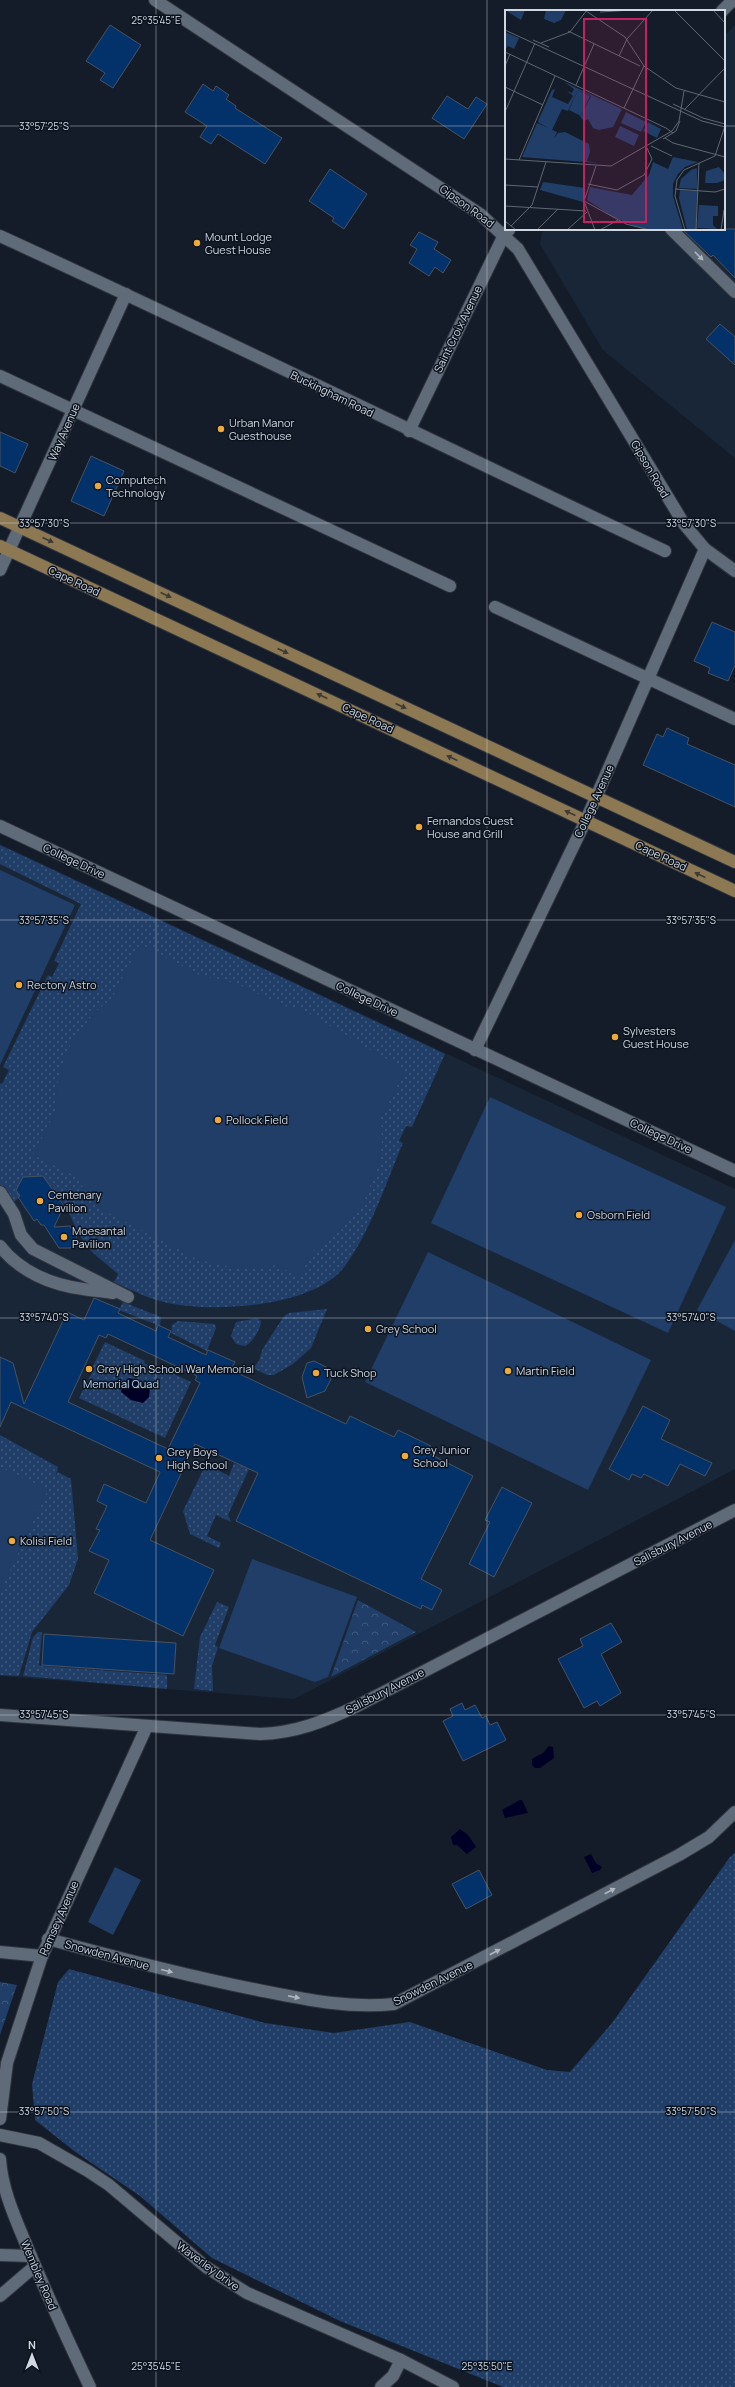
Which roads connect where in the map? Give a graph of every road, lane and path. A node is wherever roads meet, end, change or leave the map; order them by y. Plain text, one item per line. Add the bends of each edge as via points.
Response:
1 (155, 0) edge
2 (733, 0) edge
3 (723, 10) edge
4 (672, 230) edge
5 (507, 232) edge
6 (0, 236) edge
7 (735, 292) edge
8 (126, 294) junction
9 (0, 376) edge
10 (74, 411) junction
11 (409, 431) junction
12 (0, 518) edge
13 (20, 527) junction
14 (5, 548) edge
15 (705, 549) junction
16 (665, 551) dead end
17 (0, 570) edge
18 (735, 571) edge
19 (450, 586) dead end
20 (495, 607) dead end
21 (649, 678) junction
22 (735, 719) edge
23 (596, 798) junction
24 (586, 820) junction
25 (0, 826) edge
26 (735, 862) edge
27 (735, 891) edge
28 (475, 1050) junction
29 (735, 1171) edge
30 (0, 1192) edge
31 (0, 1246) edge
32 (735, 1510) edge
33 (0, 1716) edge
34 (147, 1726) junction
35 (735, 1812) edge
36 (48, 1939) junction
37 (0, 1952) edge
38 (42, 1956) junction
39 (0, 2119) edge
40 (0, 2135) edge
41 (0, 2159) edge
42 (0, 2256) edge
43 (33, 2261) junction
44 (0, 2296) edge
45 (401, 2360) junction
46 (90, 2387) edge
47 (381, 2387) edge
48 (453, 2387) edge

1 - 5 street, Gipson Road
2 - 3 street
4 -> 7 street
5 - 11 street, Saint Croix Avenue
5 - 15 street, Gipson Road via 672,506
6 - 8 street, Buckingham Road
8 - 10 street, Way Avenue
8 - 11 street, Buckingham Road
9 - 10 street
10 - 13 street, Way Avenue
10 - 19 street
11 - 16 street, Buckingham Road
12 - 13 main road
13 - 14 street, Way Avenue
13 -> 23 main road
14 - 17 street, Way Avenue
24 -> 14 main road, Cape Road
15 - 18 street
15 - 21 street, College Avenue
20 - 21 street
21 - 22 street
21 - 23 street, College Avenue
23 - 24 street, College Avenue
23 - 26 main road
27 -> 24 main road, Cape Road
24 - 28 street, College Avenue
25 - 28 street, College Drive
28 - 29 street, College Drive
30 - 31 street via 14,1214 21,1235 33,1249 128,1298 102,1290 70,1287 45,1279 21,1267
32 - 34 street, Salisbury Avenue via 321,1723 279,1733 260,1734
33 - 34 street, Salisbury Avenue
34 - 36 street, Ramsey Avenue
36 -> 35 street, Snowden Avenue via 194,1977 311,2001 359,2006 394,2004 679,1855 709,1837
36 - 38 street, Ramsey Avenue
37 - 38 street
38 - 39 street, Ramsey Avenue via 7,2063
40 - 45 street, Waverley Drive via 39,2143 88,2170 206,2268 247,2294
41 - 43 street, Wembley Road via 1,2176
42 - 43 street
43 - 44 street
43 - 46 street, Wembley Road
45 - 47 street via 393,2376
45 - 48 street, Waverley Drive

